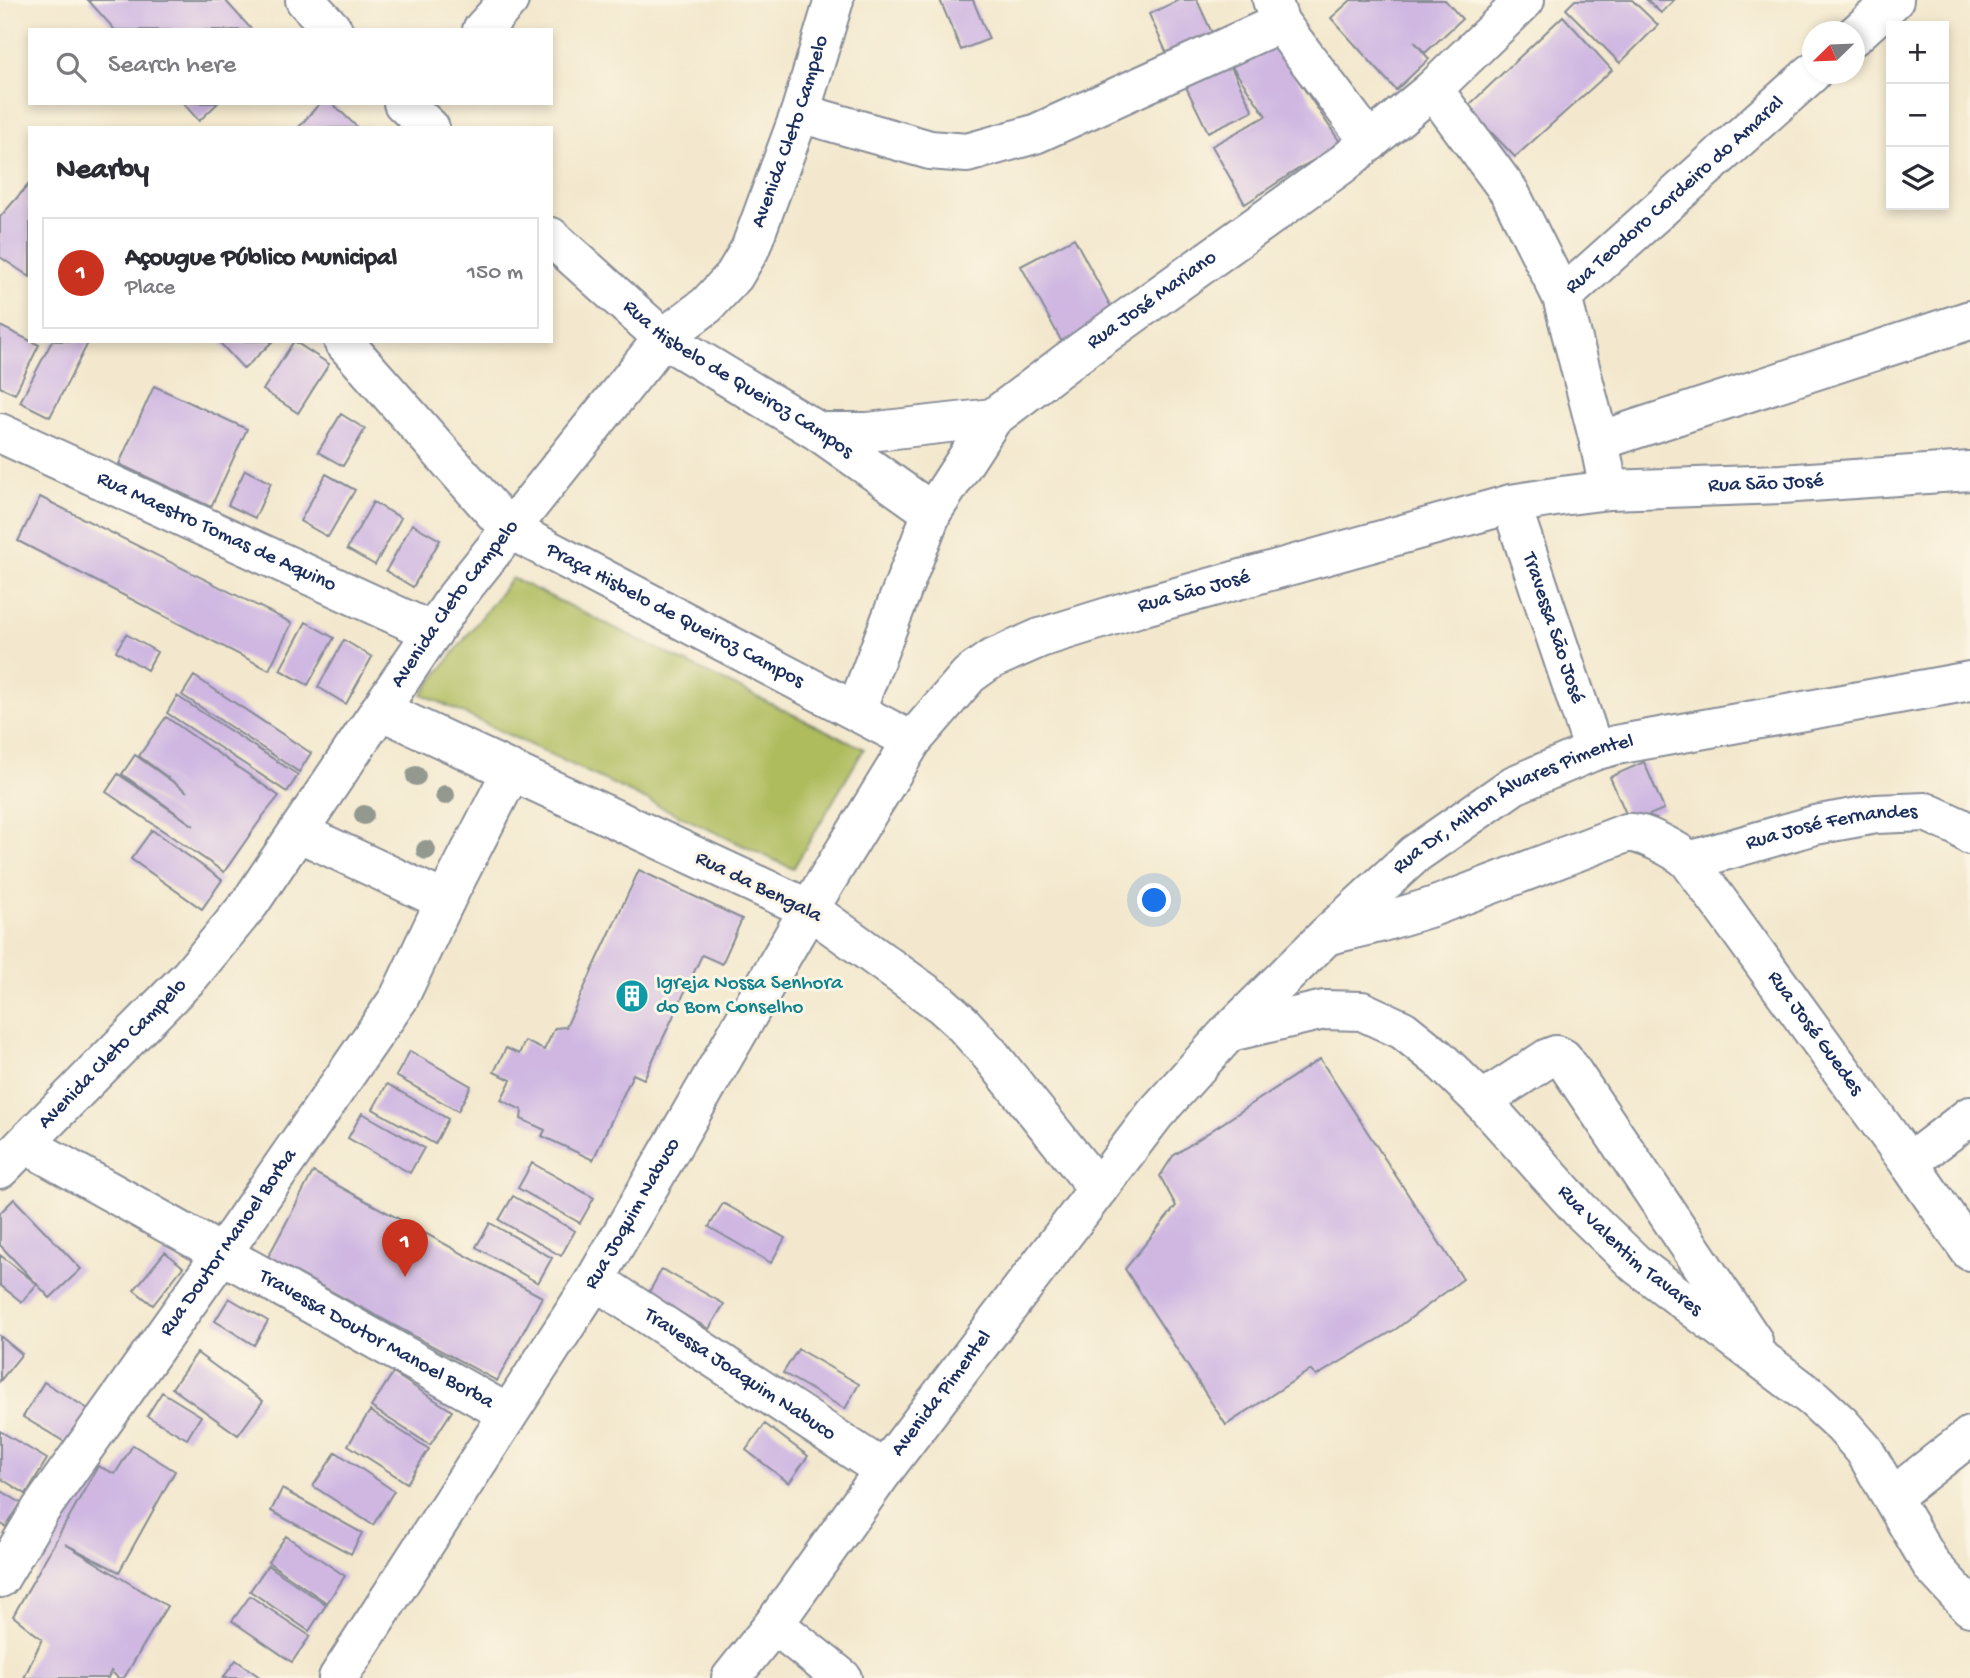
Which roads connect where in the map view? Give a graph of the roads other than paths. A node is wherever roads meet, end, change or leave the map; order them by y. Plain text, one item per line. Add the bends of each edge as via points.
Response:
1 (305, 0) edge
2 (509, 0) edge
3 (834, 0) edge
4 (1525, 0) edge
5 (1894, 0) edge
6 (1276, 11) edge
7 (1865, 26) edge
8 (331, 28) edge
9 (484, 28) edge
10 (1802, 82) edge
11 (1433, 89) junction
12 (800, 113) junction
13 (1370, 142) junction
14 (553, 239) edge
15 (1562, 297) junction
16 (1970, 320) edge
17 (663, 338) junction
18 (345, 343) edge
19 (993, 418) junction
20 (819, 432) junction
21 (1599, 441) junction
22 (4, 444) edge
23 (1970, 471) edge
24 (1609, 490) junction
25 (1511, 505) junction
26 (932, 512) junction
27 (509, 529) junction
28 (433, 632) junction
29 (1970, 681) edge
30 (380, 710) junction
31 (856, 710) junction
32 (912, 741) junction
33 (1594, 751) junction
34 (511, 772) junction
35 (1966, 827) edge
36 (298, 832) junction
37 (1689, 861) junction
38 (445, 901) junction
39 (809, 909) junction
40 (1327, 935) junction
41 (1228, 1033) junction
42 (1482, 1101) junction
43 (1155, 1114) joint
44 (1970, 1116) edge
45 (12, 1157) edge
46 (1909, 1163) junction
47 (1098, 1189) junction
48 (1970, 1251) edge
49 (221, 1255) junction
50 (595, 1280) junction
51 (1772, 1369) junction
52 (507, 1413) junction
53 (1970, 1436) edge
54 (884, 1469) junction
55 (1892, 1497) junction
56 (0, 1578) edge
57 (1970, 1607) edge
58 (774, 1623) junction
59 (338, 1678) edge
60 (731, 1678) edge
61 (842, 1678) edge

1 - 8 street
2 - 9 street
3 - 12 street, Avenida Cleto Campelo
4 - 11 street, Rua José Mariano
5 - 7 street
6 - 12 street via 1035,134 967,153 930,150
6 - 13 street
10 - 15 street, Rua Teodoro Cordeiro do Amaral
11 - 13 street, Rua José Mariano
11 - 15 street via 1510,193
12 - 17 street, Avenida Cleto Campelo via 750,249 734,276 707,305
13 - 19 street, Rua José Mariano
14 - 17 street, Rua Hisbelo de Queiroz Campos
15 - 21 street, Rua Teodoro Cordeiro do Amaral
16 - 21 street
17 - 20 street, Rua Hisbelo de Queiroz Campos
17 - 27 street, Avenida Cleto Campelo
18 - 27 street, Praça Hisbelo de Queiroz Campos
19 - 20 street via 868,432
19 - 26 street, Rua José Mariano
20 - 26 street, Rua Hisbelo de Queiroz Campos
21 - 24 street, Rua Teodoro Cordeiro do Amaral
22 - 28 street, Rua Maestro Tomas de Aquino
23 - 24 street, Rua São José
24 - 25 street, Rua São José
25 - 32 street, Rua São José via 1040,638 990,660 969,675
25 - 33 street, Travessa São José
26 - 31 street, Rua José Mariano
27 - 28 street, Avenida Cleto Campelo
27 - 31 street, Praça Hisbelo de Queiroz Campos
28 - 30 street, Avenida Cleto Campelo
29 - 33 street, Rua Dr, Milton Álvares Pimentel
30 - 34 street, Rua da Bengala
30 - 36 street, Avenida Cleto Campelo
31 - 32 street, Praça Hisbelo de Queiroz Campos
32 - 39 street, Rua Joquim Nabuco
33 - 40 street, Rua Dr, Milton Álvares Pimentel via 1514,785 1415,854
34 - 38 street, Rua Doutor Manoel Borba
34 - 39 street, Rua da Bengala
35 - 37 street, Rua José Fernandes via 1926,812 1876,814 1815,825
36 - 38 street
36 - 45 street, Avenida Cleto Campelo via 250,904 190,976
37 - 40 street, Rua José Guedes via 1642,835 1626,833 1432,907
37 - 46 street, Rua José Guedes
38 - 49 street, Rua Doutor Manoel Borba via 399,998
39 - 47 street, Rua da Bengala via 961,1022
39 - 50 street, Rua Joquim Nabuco
40 - 41 street, Rua Dr, Milton Álvares Pimentel
41 - 42 street, Rua Valentim Tavares via 1324,1010 1362,1011 1403,1030
41 - 43 street, Rua Dr, Milton Álvares Pimentel
42 - 51 street, Rua Valentim Tavares via 1580,1210 1637,1265
42 - 51 street via 1548,1058 1563,1058
43 - 47 street, Avenida Pimentel
44 - 46 street
45 - 49 street, Travessa Doutor Manoel Borba
46 - 48 street, Rua José Guedes
47 - 54 street, Avenida Pimentel
49 - 52 street, Travessa Doutor Manoel Borba
49 - 56 street, Rua Doutor Manoel Borba via 41,1509
50 - 52 street, Rua Joquim Nabuco
50 - 54 street, Travessa Joaquim Nabuco
51 - 55 street, Rua Valentim Tavares via 1842,1424
52 - 59 street, Rua Joquim Nabuco
53 - 55 street
54 - 58 street, Avenida Pimentel
55 - 57 street, Rua Valentim Tavares via 1932,1566
58 - 60 street, Avenida Pimentel
58 - 61 street

